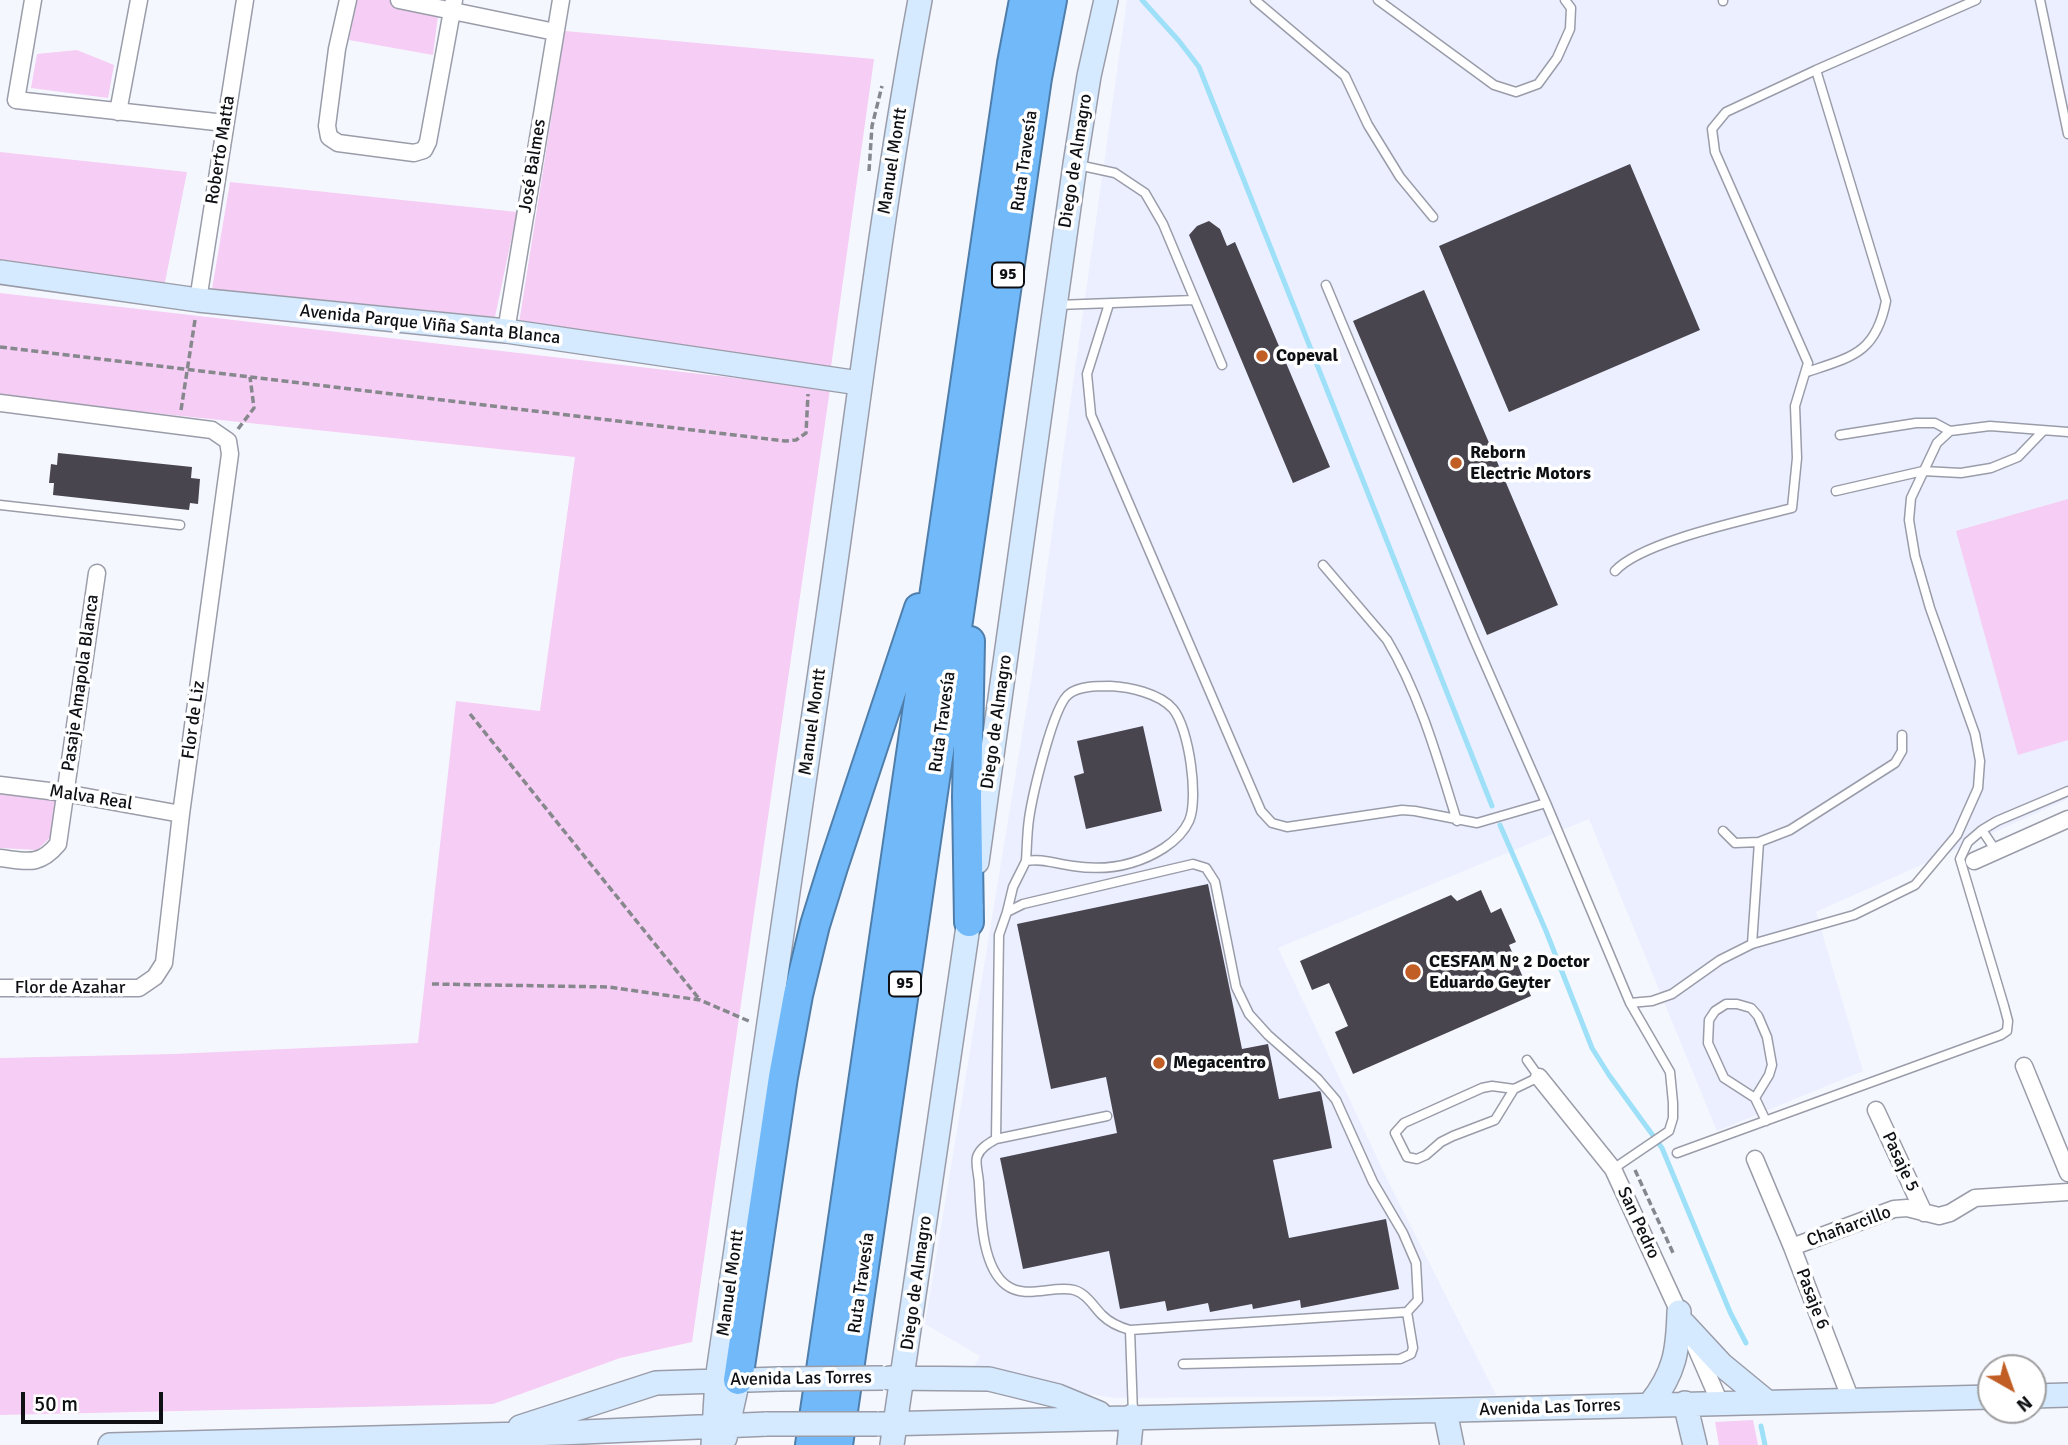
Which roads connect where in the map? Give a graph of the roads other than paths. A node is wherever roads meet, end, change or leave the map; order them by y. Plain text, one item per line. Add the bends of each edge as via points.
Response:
1 (33, 0) edge
2 (139, 0) edge
3 (245, 0) edge
4 (348, 0) edge
5 (399, 0) edge
6 (561, 0) edge
7 (920, 0) edge
8 (1024, 0) edge
9 (1052, 0) edge
10 (1106, 0) edge
11 (1255, 0) edge
12 (1378, 0) edge
13 (1565, 0) edge
14 (1976, 0) edge
15 (2040, 0) edge
16 (453, 5) edge
17 (555, 33) junction
18 (1816, 69) junction
19 (118, 112) junction
20 (225, 123) junction
21 (2068, 134) edge
22 (1074, 164) junction
23 (1433, 218) dead end
24 (0, 272) edge
25 (1326, 285) dead end
26 (198, 300) junction
27 (1194, 300) junction
28 (1109, 303) junction
29 (1054, 305) junction
30 (506, 331) junction
31 (1223, 365) dead end
32 (1807, 372) junction
33 (859, 383) junction
34 (0, 403) edge
35 (1950, 431) junction
36 (2043, 431) junction
37 (2068, 432) edge
38 (1840, 435) dead end
39 (1923, 471) junction
40 (1836, 491) dead end
41 (0, 505) edge
42 (958, 524) junction
43 (180, 525) dead end
44 (1323, 565) dead end
45 (1615, 571) dead end
46 (97, 573) dead end
47 (1902, 735) dead end
48 (0, 785) edge
49 (2068, 791) edge
50 (65, 793) junction
51 (1546, 803) junction
52 (181, 814) junction
53 (2068, 819) edge
54 (1457, 821) junction
55 (1982, 830) junction
56 (1724, 831) dead end
57 (1759, 842) junction
58 (1996, 851) junction
59 (0, 858) edge
60 (1026, 861) junction
61 (1974, 861) dead end
62 (1007, 912) junction
63 (969, 922) junction
64 (1752, 944) junction
65 (0, 988) edge
66 (139, 988) joint
67 (1630, 1003) junction
68 (1527, 1060) dead end
69 (2024, 1066) dead end
70 (1539, 1077) junction
71 (1514, 1089) junction
72 (1755, 1098) junction
73 (1876, 1110) dead end
74 (1107, 1116) dead end
75 (1766, 1121) junction
76 (996, 1139) junction
77 (1677, 1153) dead end
78 (1755, 1159) dead end
79 (1622, 1163) junction
80 (2068, 1173) edge
81 (2068, 1192) edge
82 (1924, 1213) junction
83 (1792, 1247) junction
84 (1407, 1312) junction
85 (1682, 1318) junction
86 (1130, 1330) junction
87 (1183, 1364) dead end
88 (893, 1378) junction
89 (727, 1380) junction
90 (2068, 1395) edge
91 (2047, 1396) edge
92 (1977, 1397) edge
93 (1851, 1400) junction
94 (1767, 1402) junction
95 (1720, 1403) junction
96 (1650, 1404) junction
97 (1685, 1404) junction
98 (1445, 1411) junction
99 (1132, 1416) junction
100 (1108, 1417) junction
101 (888, 1431) edge
102 (495, 1434) junction
103 (720, 1435) edge
104 (560, 1439) edge
105 (356, 1441) edge
106 (110, 1445) edge
107 (140, 1445) edge
108 (810, 1445) edge
109 (838, 1445) edge
110 (1129, 1445) edge
111 (1452, 1445) edge
112 (1695, 1445) edge

1 - 19 street via 16,100
2 - 19 street
3 - 20 street, Roberto Matta
4 - 16 street via 337,49 327,126 330,137 338,143 414,153 424,150 428,142
5 - 16 street
6 - 17 street, José Balmes
7 - 33 main road, Manuel Montt
8 - 42 highway, Ruta Travesía / 95 via 1012,63
9 - 42 highway, Ruta Travesía / 95
10 - 22 main road, Diego de Almagro
11 - 23 lane via 1345,76 1400,177
12 - 13 lane via 1494,85 1516,92 1538,84 1558,58 1570,29 1571,8
14 - 18 lane
15 - 21 lane
16 - 17 street
17 - 30 street, José Balmes
18 - 32 lane via 1886,301 1882,323 1862,349
18 - 32 lane via 1726,111 1712,129 1715,152 1808,363
19 - 20 street
20 - 26 street, Roberto Matta
22 - 27 lane via 1115,173 1145,192
22 - 29 main road, Diego de Almagro
24 - 26 main road, Avenida Parque Viña Santa Blanca
25 - 51 lane
26 - 30 main road, Avenida Parque Viña Santa Blanca
27 - 28 lane
27 - 31 lane
28 - 29 lane
28 - 54 lane via 1087,374 1091,415 1261,811 1272,823 1287,827 1402,810
29 - 63 main road, Diego de Almagro
30 - 33 main road, Avenida Parque Viña Santa Blanca
32 - 45 lane via 1796,405 1797,458 1791,508 1649,550 1624,561
33 - 89 main road, Manuel Montt via 768,1032
34 - 52 street, Flor de Liz via 212,430 228,441 230,454
35 - 36 lane via 1990,426
35 - 38 lane via 1935,423 1916,423
35 - 39 lane via 1937,443
36 - 37 lane
36 - 39 lane via 2018,457 1991,468 1961,473
39 - 40 lane
39 - 64 lane via 1911,498 1909,520 1915,556 1975,734 1978,788 1957,835 1915,884 1854,915
41 - 43 lane
42 - 63 highway
42 - 89 highway via 883,721 815,925
42 - 108 highway, Ruta Travesía / 95
42 - 109 highway, Ruta Travesía / 95
44 - 54 lane via 1394,653 1426,724
46 - 50 street, Pasaje Amapola Blanca
47 - 57 lane via 1902,751 1895,763 1790,830
48 - 50 street, Malva Real
49 - 55 lane
50 - 52 street, Malva Real
50 - 59 street, Pasaje Amapola Blanca via 58,844 50,854 35,862
51 - 54 lane via 1477,823
51 - 67 lane
52 - 66 street, Flor de Liz via 164,963
53 - 58 street
55 - 58 lane
55 - 75 lane via 1968,842 1960,859 2008,1021 2007,1031
56 - 57 lane via 1735,843
57 - 64 lane
58 - 61 street
60 - 60 lane via 1029,818 1056,712 1068,694 1093,685 1122,686 1172,707 1183,726 1189,753 1190,820 1181,834 1165,847 1125,865 1102,869
60 - 62 lane
62 - 76 lane via 999,935
62 - 84 lane via 1193,864 1206,868 1215,883 1236,987 1249,1014 1336,1100 1373,1182 1403,1233 1416,1263 1418,1300
63 - 88 main road, Diego de Almagro
64 - 67 lane via 1672,994 1652,1002
65 - 66 street, Flor de Azahar
67 - 79 lane via 1670,1072 1673,1118 1669,1132
68 - 70 lane, San Pedro
69 - 80 street
70 - 71 lane
70 - 79 street, San Pedro
71 - 71 lane via 1482,1088 1404,1122 1395,1133 1402,1149 1407,1157 1417,1159 1441,1142 1495,1120
72 - 72 lane via 1772,1065 1767,1037 1751,1008 1726,1004 1709,1020 1708,1043 1724,1077
72 - 75 lane
73 - 82 street, Pasaje 5
74 - 76 lane
75 - 77 lane
76 - 86 lane via 977,1157 983,1230 990,1260 1001,1280 1017,1292 1077,1291 1104,1317
78 - 83 street, Pasaje 6
79 - 85 street, San Pedro
81 - 82 street, Chañarcillo via 1975,1198 1950,1213
82 - 83 street, Chañarcillo via 1894,1209
83 - 93 street, Pasaje 6
84 - 86 lane
84 - 87 lane via 1413,1348 1399,1359
85 - 94 main road via 1722,1365
85 - 95 street, San Pedro
85 - 96 main road via 1673,1366
86 - 99 lane
88 - 89 main road, Avenida Las Torres, bridge
88 - 100 main road, Avenida Las Torres via 989,1379 1058,1396
88 - 101 main road, Diego de Almagro
89 - 102 main road, Avenida Las Torres via 656,1383
89 - 103 main road, Manuel Montt
90 - 91 main road
92 - 93 main road, Avenida Las Torres
93 - 94 main road, Avenida Las Torres
94 - 95 main road, Avenida Las Torres
95 - 97 main road, Avenida Las Torres
96 - 97 main road, Avenida Las Torres
96 - 98 main road, Avenida Las Torres
97 - 112 main road
98 - 99 main road, Avenida Las Torres
98 - 111 main road
99 - 100 main road, Avenida Las Torres
99 - 110 main road
100 - 101 main road, Avenida Las Torres
101 - 103 main road, Avenida Las Torres, bridge via 767,1424
102 - 104 main road, Avenida Las Torres
102 - 105 main road, Avenida Las Torres
103 - 104 main road, Avenida Las Torres
105 - 107 main road, Avenida Las Torres
106 - 107 main road, Avenida Las Torres

